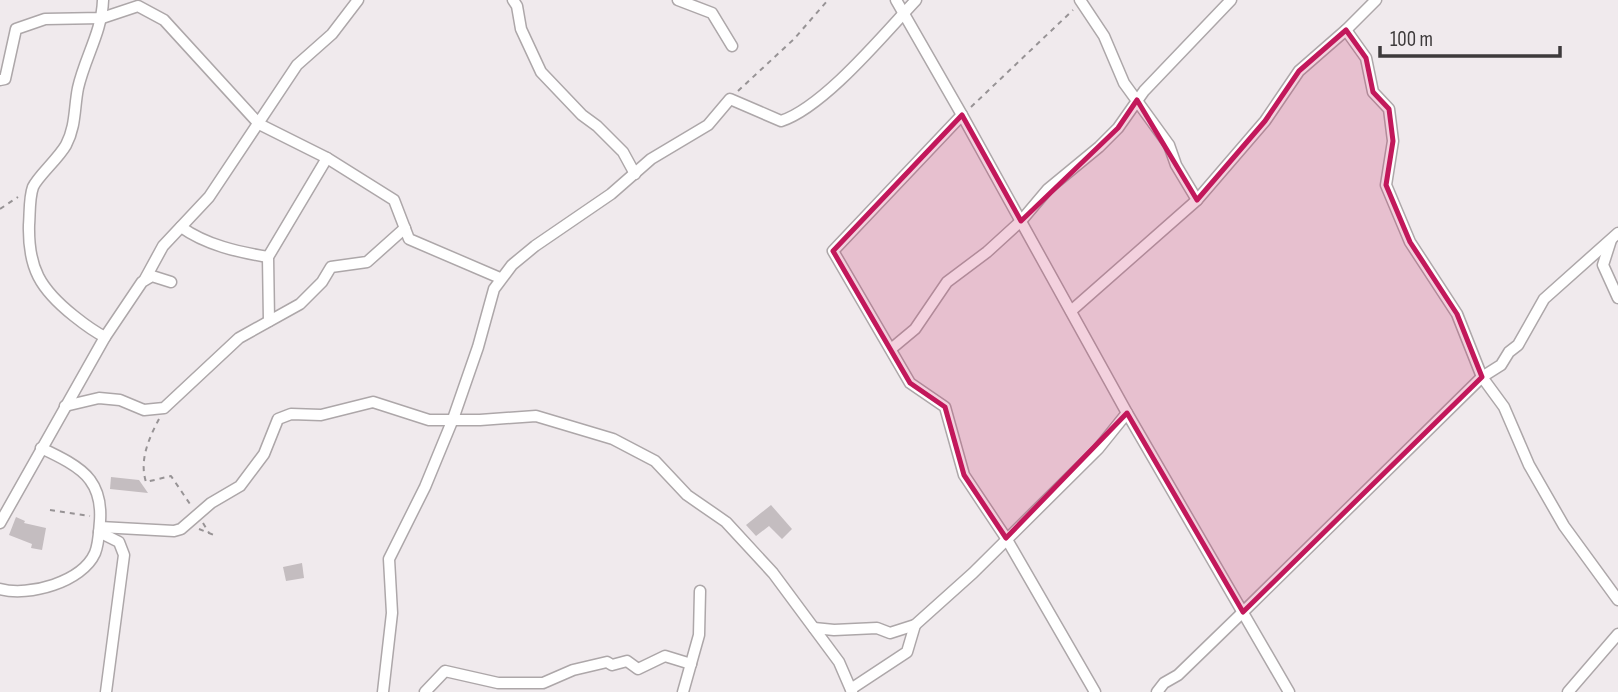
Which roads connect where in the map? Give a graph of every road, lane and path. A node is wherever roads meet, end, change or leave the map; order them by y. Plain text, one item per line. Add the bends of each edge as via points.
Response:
1 (103, 0) edge
2 (358, 0) edge
3 (513, 0) edge
4 (678, 0) edge
5 (828, 0) edge
6 (896, 0) edge
7 (916, 0) edge
8 (1231, 0) edge
9 (1376, 0) edge
10 (1081, 1) edge
11 (903, 13) junction
12 (102, 18) junction
13 (1346, 30) junction
14 (732, 46) dead end
15 (0, 80) edge
16 (730, 99) junction
17 (1137, 100) junction
18 (962, 115) junction
19 (259, 124) junction
20 (327, 158) junction
21 (635, 174) junction
22 (33, 186) junction
23 (1196, 200) junction
24 (0, 209) edge
25 (1021, 221) junction
26 (181, 227) junction
27 (405, 228) junction
28 (1615, 236) edge
29 (268, 257) junction
30 (500, 278) junction
31 (145, 279) junction
32 (172, 282) dead end
33 (1618, 298) edge
34 (1071, 311) junction
35 (269, 321) junction
36 (105, 337) junction
37 (891, 349) junction
38 (1482, 377) junction
39 (65, 406) junction
40 (164, 408) junction
41 (1127, 413) junction
42 (453, 419) junction
43 (41, 448) junction
44 (50, 510) dead end
45 (197, 514) junction
46 (0, 523) edge
47 (100, 526) junction
48 (209, 533) dead end
49 (1006, 538) junction
50 (0, 589) edge
51 (700, 591) dead end
52 (1618, 600) edge
53 (1243, 612) junction
54 (915, 625) junction
55 (814, 628) junction
56 (1618, 634) edge
57 (691, 664) junction
58 (851, 690) edge
59 (106, 692) edge
60 (383, 692) edge
61 (425, 692) edge
62 (683, 692) edge
63 (1095, 692) edge
64 (1157, 692) edge
65 (1289, 692) edge
66 (1568, 692) edge

1 - 12 street
2 - 19 street via 332,34 297,65
3 - 21 street via 541,72 623,152
4 - 14 street via 712,13
5 - 16 path
6 - 11 street
7 - 11 street
8 - 17 street
9 - 13 street
10 - 17 street
10 - 18 path
11 - 16 street via 830,88 793,117 781,121
11 - 18 street
12 - 15 street via 45,19 16,29 5,79
12 - 19 street via 138,6 164,20
12 - 22 street via 78,86 66,146
13 - 23 street via 1299,71 1265,121
13 - 38 street via 1366,58 1373,92 1389,108 1393,141 1386,185 1410,242 1457,314
16 - 21 street via 708,125 651,159
17 - 23 street via 1169,145
17 - 25 street via 1118,128 1048,189
18 - 25 street
18 - 37 street via 833,250
19 - 20 street
19 - 26 street via 209,197
20 - 27 street via 394,200
20 - 29 street
21 - 30 street via 535,246
22 - 24 path
22 - 36 street via 29,242 35,274 59,305
23 - 34 street
25 - 34 street
25 - 37 street via 947,282 915,329
26 - 29 street via 194,237
26 - 31 street via 163,246
27 - 30 street via 409,239
27 - 35 street via 367,262 331,267 300,304
28 - 33 street via 1602,265
28 - 38 street via 1544,299 1518,345 1501,365
29 - 35 street
30 - 42 street
31 - 32 street via 152,276
31 - 36 street
34 - 41 street
35 - 40 street via 233,342
36 - 39 street
37 - 49 street via 910,383 945,407 964,475
38 - 52 street via 1504,407 1564,526
38 - 53 street
39 - 40 street via 99,398 144,410
39 - 43 street
40 - 45 path via 149,439 142,470 146,482 172,475
41 - 49 street via 1098,449
41 - 53 street
42 - 45 street via 418,418 373,402 321,415 291,414 278,419 264,454 240,486
42 - 55 street via 536,416 613,439 644,454 687,495 726,522 773,573
42 - 60 street via 389,559 392,612
43 - 46 street
43 - 47 street via 88,477 100,499
44 - 47 path
45 - 47 street via 178,530
45 - 48 path
47 - 50 street via 94,555 77,573 38,590
47 - 59 street via 119,542 124,555
49 - 54 street
49 - 63 street
51 - 57 street via 699,635
53 - 64 street
53 - 65 street
54 - 55 street via 890,633 877,628
54 - 58 street via 907,652
55 - 58 street via 839,662
56 - 66 street
57 - 61 street via 665,656 638,668 627,661 607,662 543,683 498,683 445,671
57 - 62 street

